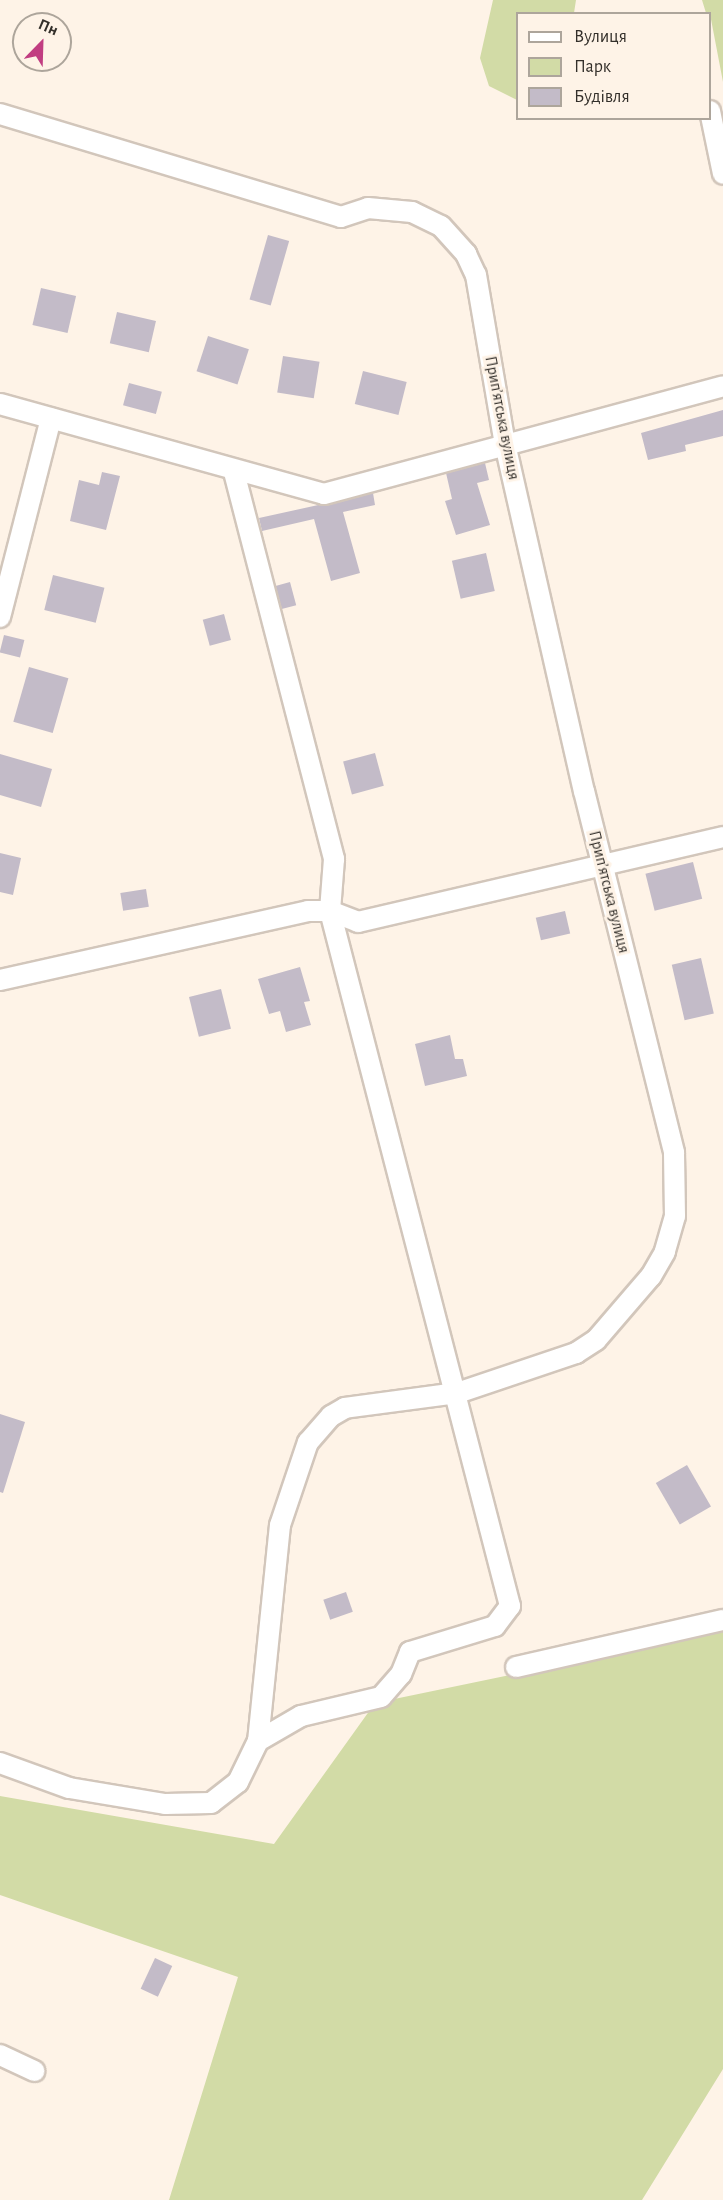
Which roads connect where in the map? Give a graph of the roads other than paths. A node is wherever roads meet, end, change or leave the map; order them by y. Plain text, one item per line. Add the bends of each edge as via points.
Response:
1 (0, 114) edge
2 (711, 116) edge
3 (723, 174) edge
4 (723, 386) edge
5 (0, 404) edge
6 (51, 418) junction
7 (505, 444) junction
8 (234, 472) junction
9 (0, 617) edge
10 (723, 837) edge
11 (602, 866) junction
12 (330, 911) junction
13 (0, 980) edge
14 (457, 1393) junction
15 (723, 1620) edge
16 (516, 1667) dead end
17 (258, 1741) junction
18 (0, 1763) edge
19 (0, 2055) edge
20 (34, 2071) dead end

1 - 7 street, Прип’ятська вулиця via 341,217 368,208 412,212 441,226 466,254 476,275
2 - 3 street
4 - 7 street
5 - 6 street
6 - 8 street
6 - 9 street
7 - 8 street via 324,494
7 - 11 street, Прип’ятська вулиця
8 - 12 street via 334,859
10 - 11 street
11 - 12 street via 358,922
11 - 14 street, Прип’ятська вулиця via 674,1153 675,1216 665,1252 651,1276 596,1340 576,1353
12 - 13 street via 308,911
12 - 14 street
14 - 17 street, Прип’ятська вулиця via 345,1408 331,1416 308,1442 280,1525
14 - 17 street via 510,1606 495,1626 410,1652 401,1674 381,1697 301,1716
15 - 16 street
17 - 18 street via 238,1782 211,1803 165,1804 69,1788
19 - 20 street

